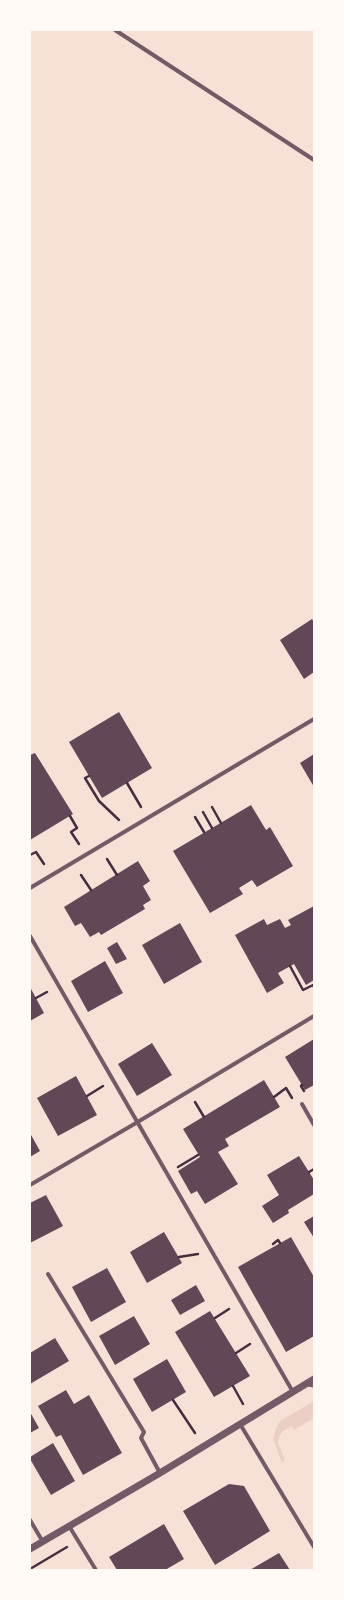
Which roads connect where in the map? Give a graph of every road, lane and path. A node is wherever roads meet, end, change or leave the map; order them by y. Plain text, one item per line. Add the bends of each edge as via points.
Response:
1 (115, 30) edge
2 (314, 160) edge
3 (314, 719) edge
4 (89, 776) dead end
5 (127, 783) dead end
6 (212, 807) dead end
7 (142, 809) dead end
8 (203, 812) dead end
9 (70, 816) dead end
10 (195, 817) dead end
11 (120, 822) dead end
12 (221, 823) dead end
13 (212, 828) dead end
14 (204, 832) dead end
15 (80, 846) dead end
16 (30, 855) edge
17 (107, 859) dead end
18 (45, 867) dead end
19 (81, 875) dead end
20 (117, 875) dead end
21 (30, 888) edge
22 (91, 890) dead end
23 (30, 936) edge
24 (290, 966) dead end
25 (314, 987) edge
26 (49, 990) dead end
27 (36, 998) dead end
28 (314, 1016) edge
29 (105, 1085) dead end
30 (302, 1085) dead end
31 (304, 1091) dead end
32 (87, 1096) dead end
33 (274, 1097) dead end
34 (194, 1099) dead end
35 (293, 1100) dead end
36 (302, 1104) dead end
37 (204, 1117) dead end
38 (136, 1123) junction
39 (314, 1125) edge
40 (198, 1154) dead end
41 (314, 1169) edge
42 (172, 1170) dead end
43 (309, 1172) dead end
44 (30, 1185) edge
45 (280, 1243) dead end
46 (273, 1244) dead end
47 (201, 1254) dead end
48 (178, 1256) dead end
49 (48, 1274) dead end
50 (231, 1308) dead end
51 (215, 1318) dead end
52 (252, 1343) dead end
53 (236, 1353) dead end
54 (314, 1379) edge
55 (304, 1385) junction
56 (233, 1386) dead end
57 (314, 1386) edge
58 (293, 1392) junction
59 (173, 1400) dead end
60 (243, 1404) dead end
61 (240, 1424) junction
62 (195, 1433) dead end
63 (160, 1473) junction
64 (30, 1520) edge
65 (69, 1526) junction
66 (43, 1542) junction
67 (314, 1547) edge
68 (30, 1549) edge
69 (62, 1550) dead end
70 (30, 1569) edge
71 (96, 1570) edge

1 - 2 street
3 - 21 street
4 - 11 path via 85,778 98,801
5 - 7 path
6 - 12 path
8 - 13 path
9 - 15 path via 77,828 71,832
10 - 14 path
16 - 18 path via 36,852
17 - 20 path
19 - 22 path
23 - 38 street
24 - 25 path via 303,990 313,985
26 - 27 path
28 - 38 street
29 - 32 path
30 - 31 path via 300,1086
33 - 35 path via 286,1088
34 - 37 path
36 - 39 street
38 - 44 street
38 - 58 street
40 - 42 path
41 - 43 path
45 - 46 path via 278,1240
47 - 48 path
49 - 63 street via 144,1432 141,1438
50 - 51 path
52 - 53 path
54 - 55 street
55 - 57 lane
55 - 58 street
56 - 60 path
58 - 61 street
59 - 62 path
61 - 63 street
61 - 67 street
63 - 65 street
64 - 66 street
65 - 66 street
65 - 71 street
66 - 68 street
69 - 70 path

